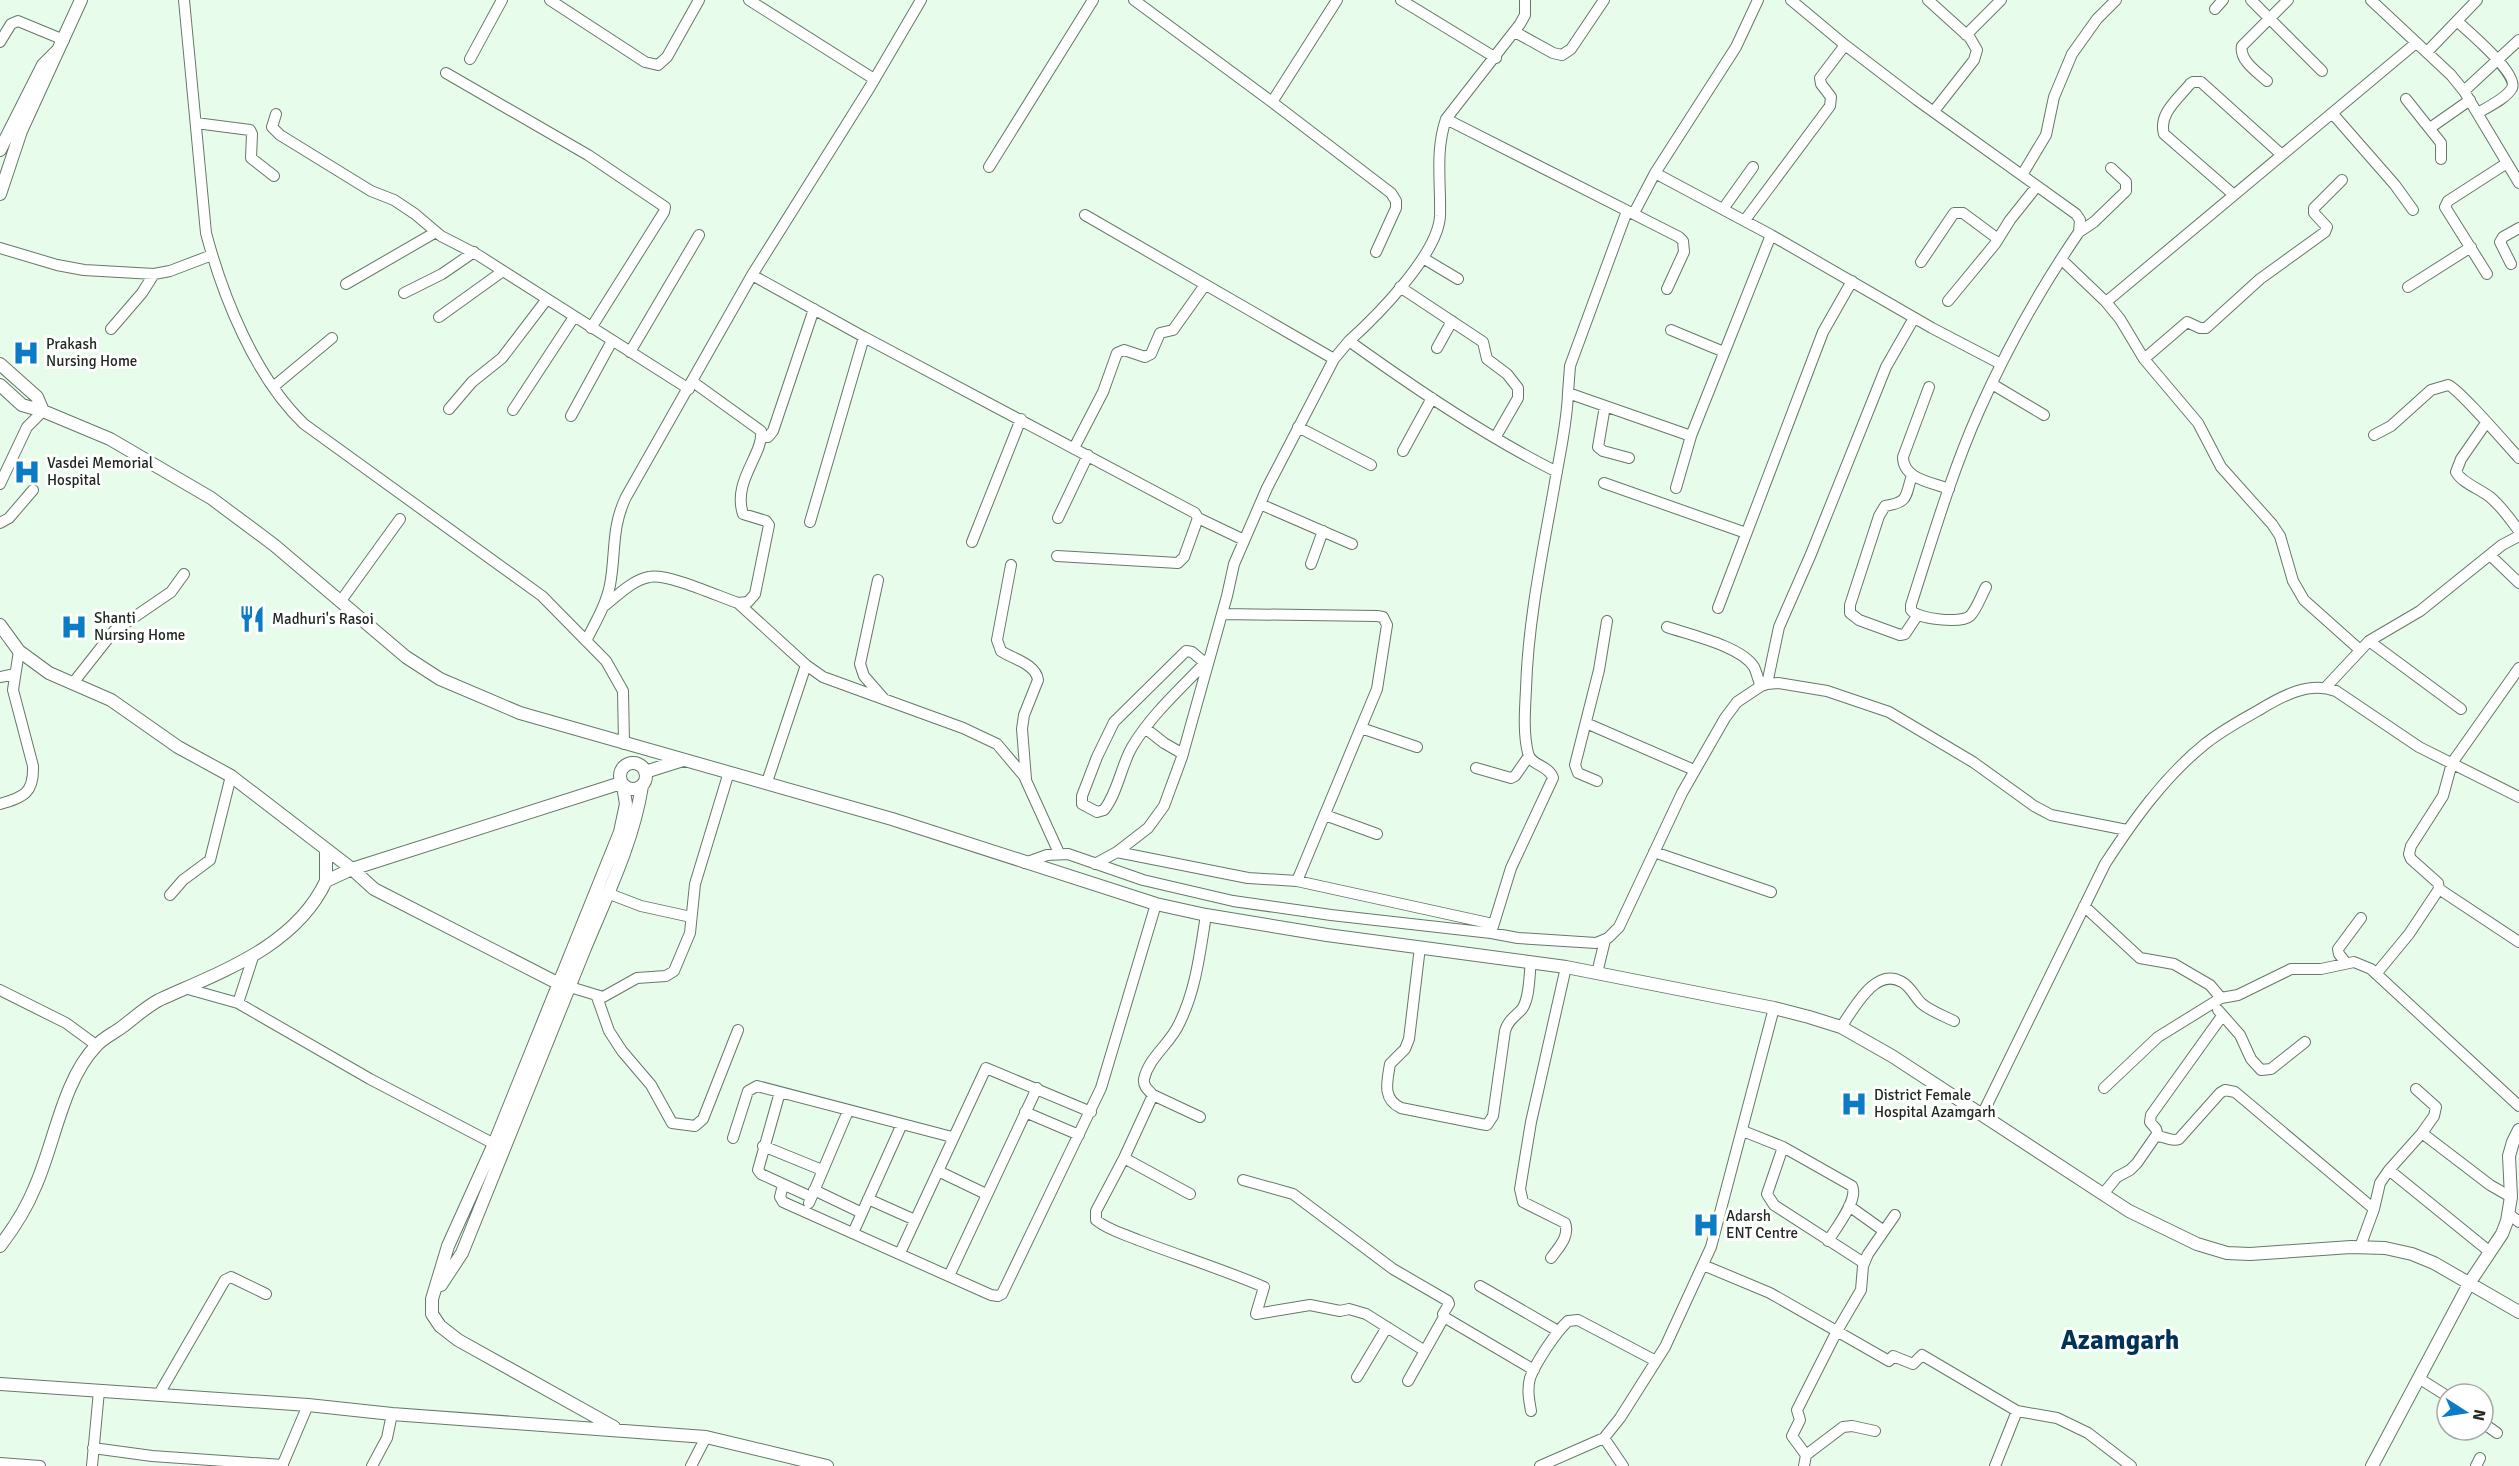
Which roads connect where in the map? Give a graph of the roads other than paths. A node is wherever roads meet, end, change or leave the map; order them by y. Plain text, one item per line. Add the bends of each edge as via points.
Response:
1 (81, 0) edge
2 (184, 0) edge
3 (502, 0) edge
4 (550, 0) edge
5 (699, 0) edge
6 (749, 0) edge
7 (921, 0) edge
8 (1093, 0) edge
9 (1134, 0) edge
10 (1337, 0) edge
11 (1401, 0) edge
12 (1525, 0) edge
13 (1604, 0) edge
14 (1758, 0) edge
15 (1791, 0) edge
16 (1928, 0) edge
17 (2001, 0) edge
18 (2116, 0) edge
19 (2223, 0) edge
20 (2252, 0) edge
21 (2288, 0) edge
22 (2477, 0) edge
23 (2378, 2) edge
24 (2215, 9) dead end
25 (2271, 18) junction
26 (2457, 21) junction
27 (1515, 32) junction
28 (1966, 35) junction
29 (2519, 40) edge
30 (0, 42) edge
31 (2416, 43) junction
32 (61, 45) junction
33 (1845, 45) junction
34 (2427, 52) junction
35 (1496, 58) junction
36 (470, 59) dead end
37 (2498, 60) junction
38 (2322, 71) dead end
39 (446, 74) dead end
40 (874, 79) junction
41 (2267, 81) dead end
42 (2467, 96) junction
43 (2406, 99) dead end
44 (1272, 102) junction
45 (1934, 111) junction
46 (2332, 113) junction
47 (2478, 113) junction
48 (276, 114) dead end
49 (1446, 119) junction
50 (196, 123) junction
51 (2430, 128) junction
52 (0, 150) edge
53 (2282, 155) junction
54 (2441, 159) dead end
55 (2507, 163) junction
56 (989, 167) dead end
57 (1753, 167) dead end
58 (2111, 168) dead end
59 (1655, 173) junction
60 (2022, 175) junction
61 (274, 176) dead end
62 (2342, 180) dead end
63 (2519, 183) edge
64 (2037, 186) junction
65 (0, 194) edge
66 (2234, 195) junction
67 (1723, 209) junction
68 (2413, 210) dead end
69 (1630, 212) junction
70 (1085, 215) dead end
71 (1744, 220) junction
72 (2519, 228) edge
73 (436, 232) junction
74 (2079, 232) junction
75 (1771, 234) junction
76 (699, 235) dead end
77 (1998, 238) junction
78 (2471, 247) junction
79 (0, 248) edge
80 (474, 252) junction
81 (1376, 252) dead end
82 (212, 255) junction
83 (1423, 258) junction
84 (2061, 259) junction
85 (1921, 262) dead end
86 (2511, 264) dead end
87 (503, 271) junction
88 (154, 274) junction
89 (2487, 274) dead end
90 (752, 275) junction
91 (1458, 279) dead end
92 (1852, 281) junction
93 (346, 284) dead end
94 (1205, 285) junction
95 (1400, 287) junction
96 (2408, 287) dead end
97 (1667, 289) dead end
98 (404, 293) dead end
99 (547, 299) junction
100 (1948, 301) dead end
101 (2106, 302) junction
102 (814, 309) junction
103 (439, 317) dead end
104 (574, 317) junction
105 (1914, 318) junction
106 (1452, 321) junction
107 (591, 328) junction
108 (111, 329) dead end
109 (1671, 330) dead end
110 (864, 337) junction
111 (332, 338) dead end
112 (612, 341) junction
113 (1349, 341) junction
114 (1437, 348) dead end
115 (630, 352) junction
116 (1724, 352) junction
117 (1334, 359) junction
118 (2144, 359) junction
119 (0, 364) edge
120 (2001, 364) junction
121 (1992, 384) junction
122 (0, 385) edge
123 (691, 386) junction
124 (273, 387) junction
125 (1929, 387) dead end
126 (1568, 393) junction
127 (1431, 398) junction
128 (1605, 406) junction
129 (449, 409) dead end
130 (513, 410) dead end
131 (43, 411) junction
132 (2044, 415) dead end
133 (571, 416) dead end
134 (1021, 419) junction
135 (2486, 423) junction
136 (1298, 427) junction
137 (2374, 435) dead end
138 (761, 436) junction
139 (1691, 436) junction
140 (1495, 438) junction
141 (1074, 448) junction
142 (1403, 451) dead end
143 (1088, 455) junction
144 (1629, 458) dead end
145 (2519, 458) edge
146 (1371, 465) dead end
147 (1557, 472) junction
148 (1912, 475) junction
149 (1604, 483) dead end
150 (0, 484) edge
151 (1676, 488) dead end
152 (1949, 489) junction
153 (33, 490) dead end
154 (1260, 504) junction
155 (1058, 518) dead end
156 (1198, 518) junction
157 (400, 519) dead end
158 (810, 522) dead end
159 (0, 523) edge
160 (1323, 531) junction
161 (2519, 531) edge
162 (1746, 534) junction
163 (2519, 536) edge
164 (1244, 540) junction
165 (972, 542) dead end
166 (1352, 544) dead end
167 (1057, 556) dead end
168 (2491, 556) junction
169 (1311, 564) dead end
170 (1011, 565) dead end
171 (184, 574) dead end
172 (878, 580) dead end
173 (2519, 583) edge
174 (1986, 586) dead end
175 (340, 602) junction
176 (738, 603) junction
177 (603, 607) junction
178 (1718, 608) dead end
179 (1222, 614) junction
180 (1917, 616) junction
181 (1607, 621) dead end
182 (0, 625) edge
183 (1667, 627) dead end
184 (586, 641) junction
185 (2369, 641) junction
186 (2360, 650) junction
187 (19, 651) junction
188 (1208, 659) junction
189 (806, 665) junction
190 (2519, 668) edge
191 (15, 674) junction
192 (0, 677) edge
193 (73, 683) junction
194 (1764, 685) junction
195 (2326, 687) junction
196 (885, 701) junction
197 (2461, 709) dead end
198 (1586, 723) junction
199 (1145, 728) junction
200 (1361, 728) junction
201 (624, 744) junction
202 (1417, 747) dead end
203 (1182, 754) junction
204 (1528, 756) junction
205 (684, 759) junction
206 (2452, 763) junction
207 (633, 764) junction
208 (1476, 768) dead end
209 (1694, 770) junction
210 (645, 772) junction
211 (729, 772) junction
212 (231, 776) junction
213 (1597, 781) dead end
214 (1027, 782) junction
215 (767, 783) junction
216 (622, 784) junction
217 (642, 786) junction
218 (2519, 797) edge
219 (0, 804) edge
220 (1325, 815) junction
221 (2127, 830) junction
222 (1377, 834) dead end
223 (326, 849) junction
224 (1117, 852) junction
225 (1654, 852) junction
226 (1059, 853) junction
227 (1025, 863) junction
228 (1095, 864) junction
229 (352, 869) junction
230 (326, 881) junction
231 (1297, 881) junction
232 (2439, 889) junction
233 (607, 892) junction
234 (1771, 892) dead end
235 (170, 896) dead end
236 (1156, 904) junction
237 (2084, 906) junction
238 (1206, 915) junction
239 (691, 917) junction
240 (2361, 918) dead end
241 (1492, 928) junction
242 (1605, 940) junction
243 (2519, 942) edge
244 (1420, 947) junction
245 (253, 957) junction
246 (1531, 962) junction
247 (2346, 963) junction
248 (1566, 967) junction
249 (1598, 973) junction
250 (2376, 974) junction
251 (566, 986) junction
252 (188, 989) junction
253 (0, 990) edge
254 (597, 997) junction
255 (2216, 1001) junction
256 (238, 1003) junction
257 (1774, 1008) junction
258 (2222, 1016) junction
259 (1954, 1021) dead end
260 (1841, 1027) junction
261 (738, 1030) dead end
262 (2305, 1042) dead end
263 (96, 1045) junction
264 (1036, 1088) junction
265 (2104, 1088) dead end
266 (2416, 1089) dead end
267 (780, 1092) junction
268 (1153, 1095) junction
269 (2519, 1106) edge
270 (848, 1111) junction
271 (1025, 1112) junction
272 (1091, 1112) junction
273 (1982, 1115) junction
274 (1200, 1118) dead end
275 (902, 1124) junction
276 (2519, 1130) edge
277 (1743, 1131) junction
278 (2422, 1133) junction
279 (1079, 1135) junction
280 (2158, 1136) junction
281 (952, 1137) junction
282 (733, 1138) dead end
283 (763, 1146) junction
284 (499, 1147) junction
285 (1783, 1147) junction
286 (1124, 1158) junction
287 (822, 1170) junction
288 (2389, 1170) junction
289 (938, 1171) junction
290 (1243, 1180) dead end
291 (783, 1185) junction
292 (812, 1194) junction
293 (986, 1194) junction
294 (1190, 1194) dead end
295 (2103, 1194) junction
296 (2511, 1197) junction
297 (868, 1199) junction
298 (1849, 1206) junction
299 (2374, 1209) junction
300 (805, 1212) junction
301 (862, 1213) junction
302 (1895, 1215) dead end
303 (2514, 1218) edge
304 (915, 1220) junction
305 (1884, 1231) junction
306 (853, 1233) junction
307 (1828, 1240) junction
308 (0, 1246) edge
309 (2360, 1247) junction
310 (2490, 1252) junction
311 (900, 1253) junction
312 (1551, 1258) dead end
313 (1864, 1263) junction
314 (1703, 1265) junction
315 (950, 1276) junction
316 (2470, 1282) junction
317 (1480, 1286) dead end
318 (267, 1294) dead end
319 (2519, 1312) edge
320 (1444, 1317) junction
321 (1387, 1327) junction
322 (1558, 1331) junction
323 (1837, 1331) junction
324 (1425, 1351) junction
325 (1656, 1361) junction
326 (1534, 1370) junction
327 (1357, 1377) dead end
328 (2420, 1379) junction
329 (1408, 1380) dead end
330 (0, 1384) edge
331 (2435, 1388) edge
332 (99, 1391) junction
333 (159, 1395) junction
334 (308, 1405) junction
335 (1531, 1411) dead end
336 (2017, 1411) junction
337 (392, 1414) junction
338 (619, 1430) junction
339 (1875, 1431) dead end
340 (705, 1437) junction
341 (1604, 1438) junction
342 (93, 1448) junction
343 (1805, 1460) edge
344 (151, 1461) edge
345 (0, 1463) edge
346 (40, 1466) edge
347 (92, 1466) edge
348 (283, 1466) edge
349 (372, 1466) edge
350 (691, 1466) edge
351 (827, 1466) edge
352 (1540, 1466) edge
353 (1623, 1466) edge
354 (1995, 1466) edge
355 (2131, 1466) edge
356 (2372, 1466) edge

1 - 32 street
2 - 50 street
3 - 36 street
4 - 5 street via 645,62 658,65 667,57
6 - 40 street
7 - 40 street
8 - 56 street
9 - 44 street
10 - 44 street
11 - 35 street
12 - 27 street via 1525,15
13 - 27 street via 1571,49 1562,55
14 - 59 street via 1736,47
15 - 33 street
16 - 28 street
17 - 28 street
18 - 60 street via 2072,54 2054,97 2046,135
19 - 24 street
20 - 25 street
21 - 25 street
22 - 26 street
23 - 31 street
25 - 38 street
25 - 41 street via 2242,46 2241,54
26 - 34 street
26 - 37 street
27 - 35 street
28 - 45 street via 1976,46 1976,56
29 - 37 street
30 - 32 street via 11,24 18,21
31 - 34 street
31 - 46 street
32 - 52 street via 43,65
32 - 65 street via 21,131
33 - 45 street
33 - 71 street via 1820,78 1832,100 1830,106
34 - 42 street
35 - 49 street
37 - 42 street
37 - 47 street via 2512,77 2513,86
39 - 107 street via 588,155 665,207
40 - 90 street
42 - 47 street
42 - 51 street
43 - 51 street
44 - 81 street via 1394,197 1396,208
45 - 60 street
46 - 53 street
46 - 68 street
47 - 55 street
48 - 73 street via 272,127 280,135 371,191 390,198
49 - 69 street
49 - 83 street via 1439,155 1440,217
50 - 61 street via 250,130 252,158
50 - 82 street via 206,232
51 - 54 street via 2441,143
53 - 66 street
53 - 66 street via 2208,88 2197,81 2190,84 2164,115 2164,134
55 - 63 street
55 - 78 street via 2446,204 2446,210
57 - 67 street
58 - 74 street via 2126,182 2126,191
59 - 67 street
59 - 69 street
60 - 64 street
62 - 118 street via 2314,208 2327,227 2325,232 2260,279 2206,328 2187,322
64 - 74 street via 2076,214
64 - 77 street
66 - 101 street
67 - 71 street
69 - 97 street via 1683,241 1684,252
69 - 126 street via 1570,366
70 - 94 street
71 - 75 street
72 - 86 street via 2499,242
73 - 80 street
73 - 93 street
74 - 84 street
75 - 92 street
75 - 116 street
76 - 115 street
77 - 85 street via 1963,213 1954,213
77 - 100 street
78 - 89 street
78 - 96 street
79 - 88 street via 57,266
80 - 87 street
80 - 98 street
82 - 88 street
82 - 124 street via 243,333
83 - 91 street
83 - 95 street
84 - 101 street
84 - 120 street
87 - 99 street
87 - 103 street
88 - 108 street
90 - 102 street
90 - 123 street
92 - 105 street
92 - 162 street via 1823,332
94 - 117 street
94 - 141 street via 1173,330 1160,333 1151,354 1145,357 1124,350 1117,353 1103,392
95 - 106 street
95 - 113 street
99 - 104 street
99 - 129 street via 502,358 479,375
101 - 118 street
102 - 110 street
102 - 138 street via 773,431 768,437
104 - 107 street
104 - 130 street
105 - 120 street
105 - 194 street via 1886,367 1779,627
106 - 114 street
106 - 140 street via 1483,342 1487,359 1518,388 1518,398
107 - 112 street
109 - 116 street
110 - 134 street
110 - 158 street
111 - 124 street
112 - 115 street
112 - 133 street
113 - 117 street
113 - 127 street
115 - 123 street
116 - 139 street
117 - 136 street
118 - 186 street via 2198,423 2221,467 2280,536 2298,591
119 - 131 street via 37,398
120 - 121 street
121 - 132 street
121 - 152 street
122 - 131 street via 22,405
123 - 138 street via 758,428
123 - 177 street via 622,506 614,531 610,587
124 - 184 street via 304,424 542,596
125 - 148 street via 1903,457 1904,469
126 - 128 street
126 - 147 street
127 - 140 street
127 - 142 street
128 - 139 street
128 - 144 street via 1598,447
131 - 150 street via 27,427
131 - 175 street via 110,439 211,498
134 - 141 street
134 - 165 street
135 - 137 street via 2448,384 2431,390 2391,426
135 - 145 street
135 - 161 street via 2456,471 2499,505
136 - 146 street
136 - 154 street
138 - 176 street via 743,482 741,507 743,514 766,521 768,529 755,594 748,602
139 - 151 street
140 - 147 street
141 - 143 street
143 - 155 street
143 - 156 street
147 - 204 street via 1527,656
148 - 152 street
148 - 180 street via 1901,503 1881,509 1850,613 1859,621 1894,634 1905,634
149 - 162 street
152 - 180 street via 1911,605
153 - 159 street
154 - 160 street
154 - 164 street
156 - 164 street
156 - 167 street via 1184,557 1178,562
157 - 175 street
160 - 166 street
160 - 169 street
162 - 178 street
163 - 168 street
164 - 179 street
168 - 173 street
168 - 185 street via 2420,611
170 - 214 street via 997,640 1001,651 1037,674 1022,729
171 - 193 street via 171,592 114,632
172 - 196 street via 860,664 864,676
174 - 180 street via 1966,619
175 - 201 street via 406,657 440,679 520,713
176 - 177 street via 657,577 642,580
176 - 189 street
177 - 184 street
179 - 188 street
179 - 200 street via 1383,617 1387,625 1380,677
181 - 198 street
182 - 187 street
183 - 194 street via 1734,650 1747,659
184 - 201 street via 606,661 623,691
185 - 186 street
185 - 197 street
186 - 195 street
187 - 191 street
187 - 193 street via 49,673
188 - 199 street
188 - 199 street via 1185,651 1121,714 1097,757 1082,804 1097,812 1104,810 1127,756
188 - 203 street
189 - 196 street via 831,682
189 - 215 street
190 - 206 street
191 - 192 street
191 - 219 street via 15,702 34,777 31,788 23,795
193 - 212 street via 111,700 178,747
194 - 209 street via 1737,702
194 - 221 street via 1778,683 1819,690 1889,712 2051,815
195 - 206 street via 2419,747
195 - 221 street via 2302,689 2281,698 2206,743 2163,785
196 - 214 street via 997,744
198 - 209 street
198 - 213 street via 1576,770
199 - 203 street
200 - 202 street
200 - 220 street
201 - 205 street
201 - 207 street
203 - 224 street via 1171,791 1157,818
204 - 208 street via 1519,775 1511,777
204 - 241 street via 1553,778 1511,868
205 - 210 street
205 - 211 street
206 - 218 street
206 - 232 street via 2443,796 2410,851 2411,859 2438,883
207 - 210 street
207 - 216 street via 620,773
209 - 225 street
210 - 217 street
211 - 215 street
211 - 239 street via 695,884
212 - 223 street
212 - 235 street via 210,860 183,880
214 - 226 street
215 - 227 street
216 - 217 street via 635,789
216 - 229 street
216 - 251 street via 626,804 620,832
217 - 233 street via 639,806
220 - 222 street
220 - 231 street
221 - 237 street via 2104,864
223 - 229 street
223 - 230 street
224 - 228 street
224 - 231 street via 1248,878
225 - 234 street
225 - 242 street via 1619,927
226 - 227 street
226 - 228 street
227 - 236 street
228 - 241 street via 1233,902 1331,915
229 - 230 street
229 - 251 street via 395,901
230 - 245 street via 302,917
231 - 241 street
232 - 243 street
232 - 250 street
233 - 239 street via 641,906
233 - 251 street
236 - 238 street
236 - 272 street
237 - 255 street via 2140,958 2174,964 2210,985
237 - 273 street
238 - 244 street
238 - 268 street via 1186,1010 1144,1080
239 - 254 street via 690,933 672,974 643,976 607,996
240 - 247 street via 2338,949
241 - 242 street via 1518,938 1570,943
242 - 249 street
244 - 246 street
244 - 246 street via 1409,1039 1405,1049 1389,1064 1390,1101 1401,1108 1487,1125 1493,1116 1505,1031 1525,1001
245 - 252 street
245 - 256 street
246 - 248 street
247 - 250 street via 2363,964
247 - 255 street via 2320,969 2291,969 2238,995
248 - 249 street
248 - 312 street via 1520,1189 1523,1202 1565,1222 1564,1239
249 - 257 street
250 - 269 street
251 - 254 street
251 - 284 street
252 - 256 street
252 - 263 street via 157,1001
253 - 263 street via 66,1023
254 - 261 street via 609,1031 651,1085 675,1125 695,1126 703,1119
255 - 258 street
255 - 265 street via 2158,1037
256 - 284 street
257 - 260 street
257 - 277 street
258 - 262 street via 2240,1035 2256,1065 2265,1071
258 - 280 street via 2151,1115 2150,1122
259 - 260 street via 1923,1004 1904,982 1884,978 1868,990
260 - 273 street
263 - 308 street via 81,1066 56,1124 35,1188
264 - 271 street
264 - 272 street
264 - 281 street via 986,1068
266 - 278 street via 2436,1107
267 - 270 street
267 - 282 street via 757,1086 748,1092
267 - 283 street
268 - 274 street
268 - 286 street
270 - 275 street
270 - 287 street
271 - 279 street
271 - 293 street
272 - 279 street
273 - 295 street
275 - 281 street
275 - 297 street
276 - 296 street via 2510,1156
277 - 285 street
277 - 314 street
278 - 288 street
278 - 296 street
279 - 315 street via 1002,1294 991,1295
280 - 295 street via 2134,1167 2117,1177
280 - 299 street via 2180,1140 2220,1093 2231,1090
281 - 289 street
283 - 287 street
283 - 291 street via 758,1170
284 - 338 street via 448,1246 432,1299 432,1314 458,1340
285 - 298 street via 1852,1186 1855,1194
285 - 307 street via 1768,1188 1769,1200
286 - 294 street
286 - 321 street via 1096,1211 1096,1220 1105,1227 1264,1287 1256,1314 1310,1305 1349,1309
287 - 292 street
288 - 299 street via 2380,1184
288 - 310 street
289 - 293 street
289 - 304 street
290 - 320 street via 1293,1194 1393,1269 1448,1301
291 - 292 street
291 - 300 street via 780,1200
292 - 300 street
292 - 301 street
293 - 315 street
295 - 309 street via 2197,1244 2227,1253
296 - 303 street
297 - 301 street
297 - 304 street
298 - 305 street
298 - 307 street
299 - 309 street
300 - 306 street
301 - 306 street
302 - 305 street
303 - 310 street
304 - 311 street
305 - 313 street
306 - 311 street
307 - 313 street
309 - 316 street via 2412,1254
310 - 316 street
311 - 315 street
313 - 323 street via 1861,1290
314 - 323 street via 1770,1293
314 - 325 street
316 - 319 street
316 - 328 street
317 - 322 street
318 - 333 street via 231,1277 225,1280
320 - 324 street
320 - 326 street
321 - 324 street
321 - 327 street
322 - 325 street via 1568,1321 1578,1320
322 - 326 street
323 - 336 street via 1889,1361 1893,1356 1913,1364 1922,1355
323 - 343 street via 1797,1410 1800,1420 1792,1436
324 - 329 street
325 - 341 street
326 - 335 street via 1528,1389
328 - 331 street
328 - 356 street
330 - 332 street
332 - 333 street
332 - 342 street
333 - 334 street
334 - 337 street
334 - 348 street
336 - 354 street
336 - 355 street via 2057,1418 2088,1433
337 - 338 street
337 - 349 street via 387,1438
338 - 340 street
339 - 343 street via 1843,1427
340 - 350 street
340 - 351 street
341 - 352 street
341 - 353 street
342 - 344 street
342 - 347 street
344 - 348 street
345 - 346 street

